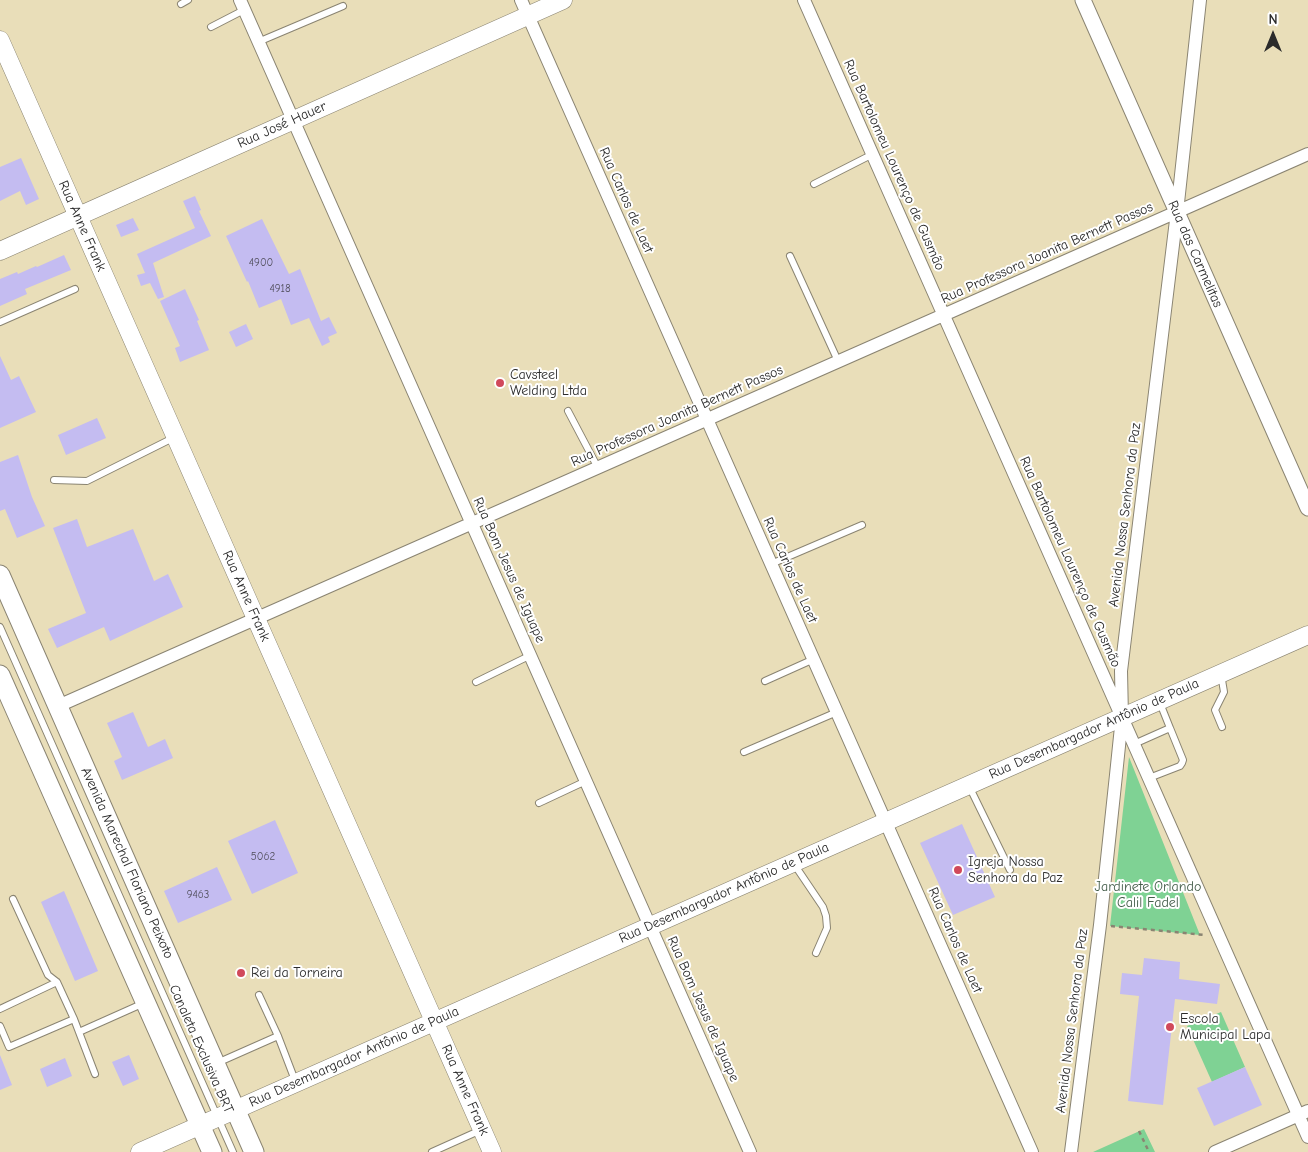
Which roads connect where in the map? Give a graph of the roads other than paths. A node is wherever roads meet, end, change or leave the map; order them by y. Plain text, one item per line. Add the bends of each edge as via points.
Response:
1 (188, 0) edge
2 (564, 0) edge
3 (804, 0) edge
4 (1083, 0) edge
5 (1200, 0) edge
6 (181, 4) dead end
7 (242, 5) edge
8 (342, 6) dead end
9 (524, 8) edge
10 (211, 27) dead end
11 (0, 40) edge
12 (258, 42) junction
13 (293, 120) junction
14 (873, 154) junction
15 (1308, 154) edge
16 (814, 184) dead end
17 (1177, 212) junction
18 (78, 216) junction
19 (0, 251) edge
20 (790, 256) dead end
21 (75, 289) dead end
22 (944, 315) junction
23 (0, 322) edge
24 (838, 362) junction
25 (568, 411) dead end
26 (707, 419) junction
27 (176, 437) junction
28 (598, 468) junction
29 (54, 480) dead end
30 (1308, 508) edge
31 (472, 523) junction
32 (862, 525) dead end
33 (771, 564) junction
34 (0, 575) edge
35 (256, 618) junction
36 (0, 628) edge
37 (1308, 634) edge
38 (530, 655) junction
39 (814, 659) junction
40 (1221, 673) junction
41 (0, 675) edge
42 (765, 681) dead end
43 (476, 682) dead end
44 (1159, 700) junction
45 (58, 706) junction
46 (837, 712) junction
47 (1122, 717) junction
48 (1222, 727) dead end
49 (1170, 728) junction
50 (1134, 744) junction
51 (744, 752) dead end
52 (1149, 778) junction
53 (586, 781) junction
54 (969, 785) junction
55 (539, 803) dead end
56 (886, 822) junction
57 (794, 862) junction
58 (1010, 870) dead end
59 (13, 899) dead end
60 (650, 926) junction
61 (816, 953) dead end
62 (57, 982) junction
63 (260, 995) dead end
64 (145, 1003) junction
65 (0, 1010) edge
66 (74, 1019) junction
67 (434, 1022) junction
68 (0, 1026) edge
69 (79, 1032) junction
70 (278, 1036) junction
71 (216, 1064) junction
72 (95, 1074) dead end
73 (296, 1083) junction
74 (236, 1110) junction
75 (1303, 1113) edge
76 (218, 1118) junction
77 (200, 1126) junction
78 (482, 1130) junction
79 (1308, 1137) edge
80 (140, 1152) edge
81 (212, 1152) edge
82 (233, 1152) edge
83 (254, 1152) edge
84 (432, 1152) edge
85 (492, 1152) edge
86 (750, 1152) edge
87 (1032, 1152) edge
88 (1071, 1152) edge
89 (1216, 1152) edge

1 - 6 lane
2 - 9 main road, Rua José Hauer
3 - 14 street, Rua Bartolomeu Lourenço de Gusmão
4 - 17 street, Rua das Carmelitas
5 - 17 street, Avenida Nossa Senhora da Paz
7 - 10 lane
7 - 12 street, Rua Bom Jesus de Iguape
8 - 12 lane
9 - 13 main road, Rua José Hauer
9 - 26 street, Rua Carlos de Laet
11 - 18 main road, Rua Anne Frank
12 - 13 street, Rua Bom Jesus de Iguape
13 - 18 main road, Rua José Hauer
13 - 31 street, Rua Bom Jesus de Iguape
14 - 16 lane
14 - 22 street, Rua Bartolomeu Lourenço de Gusmão
15 - 17 street, Rua Professora Joanita Bernett Passos
17 - 22 street, Rua Professora Joanita Bernett Passos
17 - 30 street, Rua das Carmelitas
17 - 47 street, Avenida Nossa Senhora da Paz via 1121,671
18 - 19 main road, Rua José Hauer
18 - 27 main road, Rua Anne Frank
20 - 24 lane
21 - 23 lane
22 - 24 street, Rua Professora Joanita Bernett Passos
22 - 47 street, Rua Bartolomeu Lourenço de Gusmão
24 - 26 street, Rua Professora Joanita Bernett Passos
25 - 28 lane
26 - 28 street, Rua Professora Joanita Bernett Passos
26 - 33 street, Rua Carlos de Laet
27 - 29 lane via 87,481
27 - 35 main road, Rua Anne Frank
28 - 31 street, Rua Professora Joanita Bernett Passos
31 - 35 street, Rua Professora Joanita Bernett Passos
31 - 38 street, Rua Bom Jesus de Iguape
32 - 33 lane
33 - 39 street, Rua Carlos de Laet
34 - 45 main road, Avenida Marechal Floriano Peixoto
35 - 45 street, Rua Professora Joanita Bernett Passos
35 - 67 main road, Rua Anne Frank
36 - 76 lane, Canaleta Exclusiva BRT
37 - 40 main road, Rua Desembargador Antônio de Paula
38 - 43 lane
38 - 53 street, Rua Bom Jesus de Iguape
39 - 42 lane
39 - 46 street, Rua Carlos de Laet
40 - 44 main road, Rua Desembargador Antônio de Paula
40 - 48 lane via 1224,692 1215,710
41 - 64 main road
44 - 47 main road, Rua Desembargador Antônio de Paula
44 - 49 lane
45 - 71 main road, Avenida Marechal Floriano Peixoto
46 - 51 lane
46 - 56 street, Rua Carlos de Laet
47 - 50 street, Rua Bartolomeu Lourenço de Gusmão
47 - 54 main road, Rua Desembargador Antônio de Paula
47 - 88 street, Avenida Nossa Senhora da Paz
49 - 50 lane
49 - 52 lane via 1182,763
50 - 52 street, Rua Bartolomeu Lourenço de Gusmão
52 - 75 street, Rua Bartolomeu Lourenço de Gusmão
53 - 55 lane
53 - 60 street, Rua Bom Jesus de Iguape
54 - 56 main road, Rua Desembargador Antônio de Paula
54 - 58 lane
56 - 57 main road, Rua Desembargador Antônio de Paula
56 - 87 street, Rua Carlos de Laet
57 - 60 main road, Rua Desembargador Antônio de Paula
57 - 61 lane via 826,916 827,928
59 - 62 lane via 48,975
60 - 67 main road, Rua Desembargador Antônio de Paula
60 - 86 street, Rua Bom Jesus de Iguape
62 - 65 lane
62 - 66 lane
63 - 70 lane
64 - 69 lane
64 - 77 main road
66 - 68 lane via 9,1047
66 - 69 lane
67 - 73 main road, Rua Desembargador Antônio de Paula
67 - 78 main road, Rua Anne Frank
69 - 72 lane
70 - 71 lane
70 - 73 lane
71 - 74 main road, Avenida Marechal Floriano Peixoto
73 - 74 main road, Rua Desembargador Antônio de Paula
74 - 76 main road, Rua Desembargador Antônio de Paula
74 - 83 main road, Avenida Marechal Floriano Peixoto
75 - 79 street, Rua Bartolomeu Lourenço de Gusmão
75 - 89 street
76 - 77 main road, Rua Desembargador Antônio de Paula
76 - 82 lane, Canaleta Exclusiva BRT
77 - 80 main road, Rua Desembargador Antônio de Paula
77 - 81 main road
78 - 84 lane
78 - 85 main road, Rua Anne Frank

